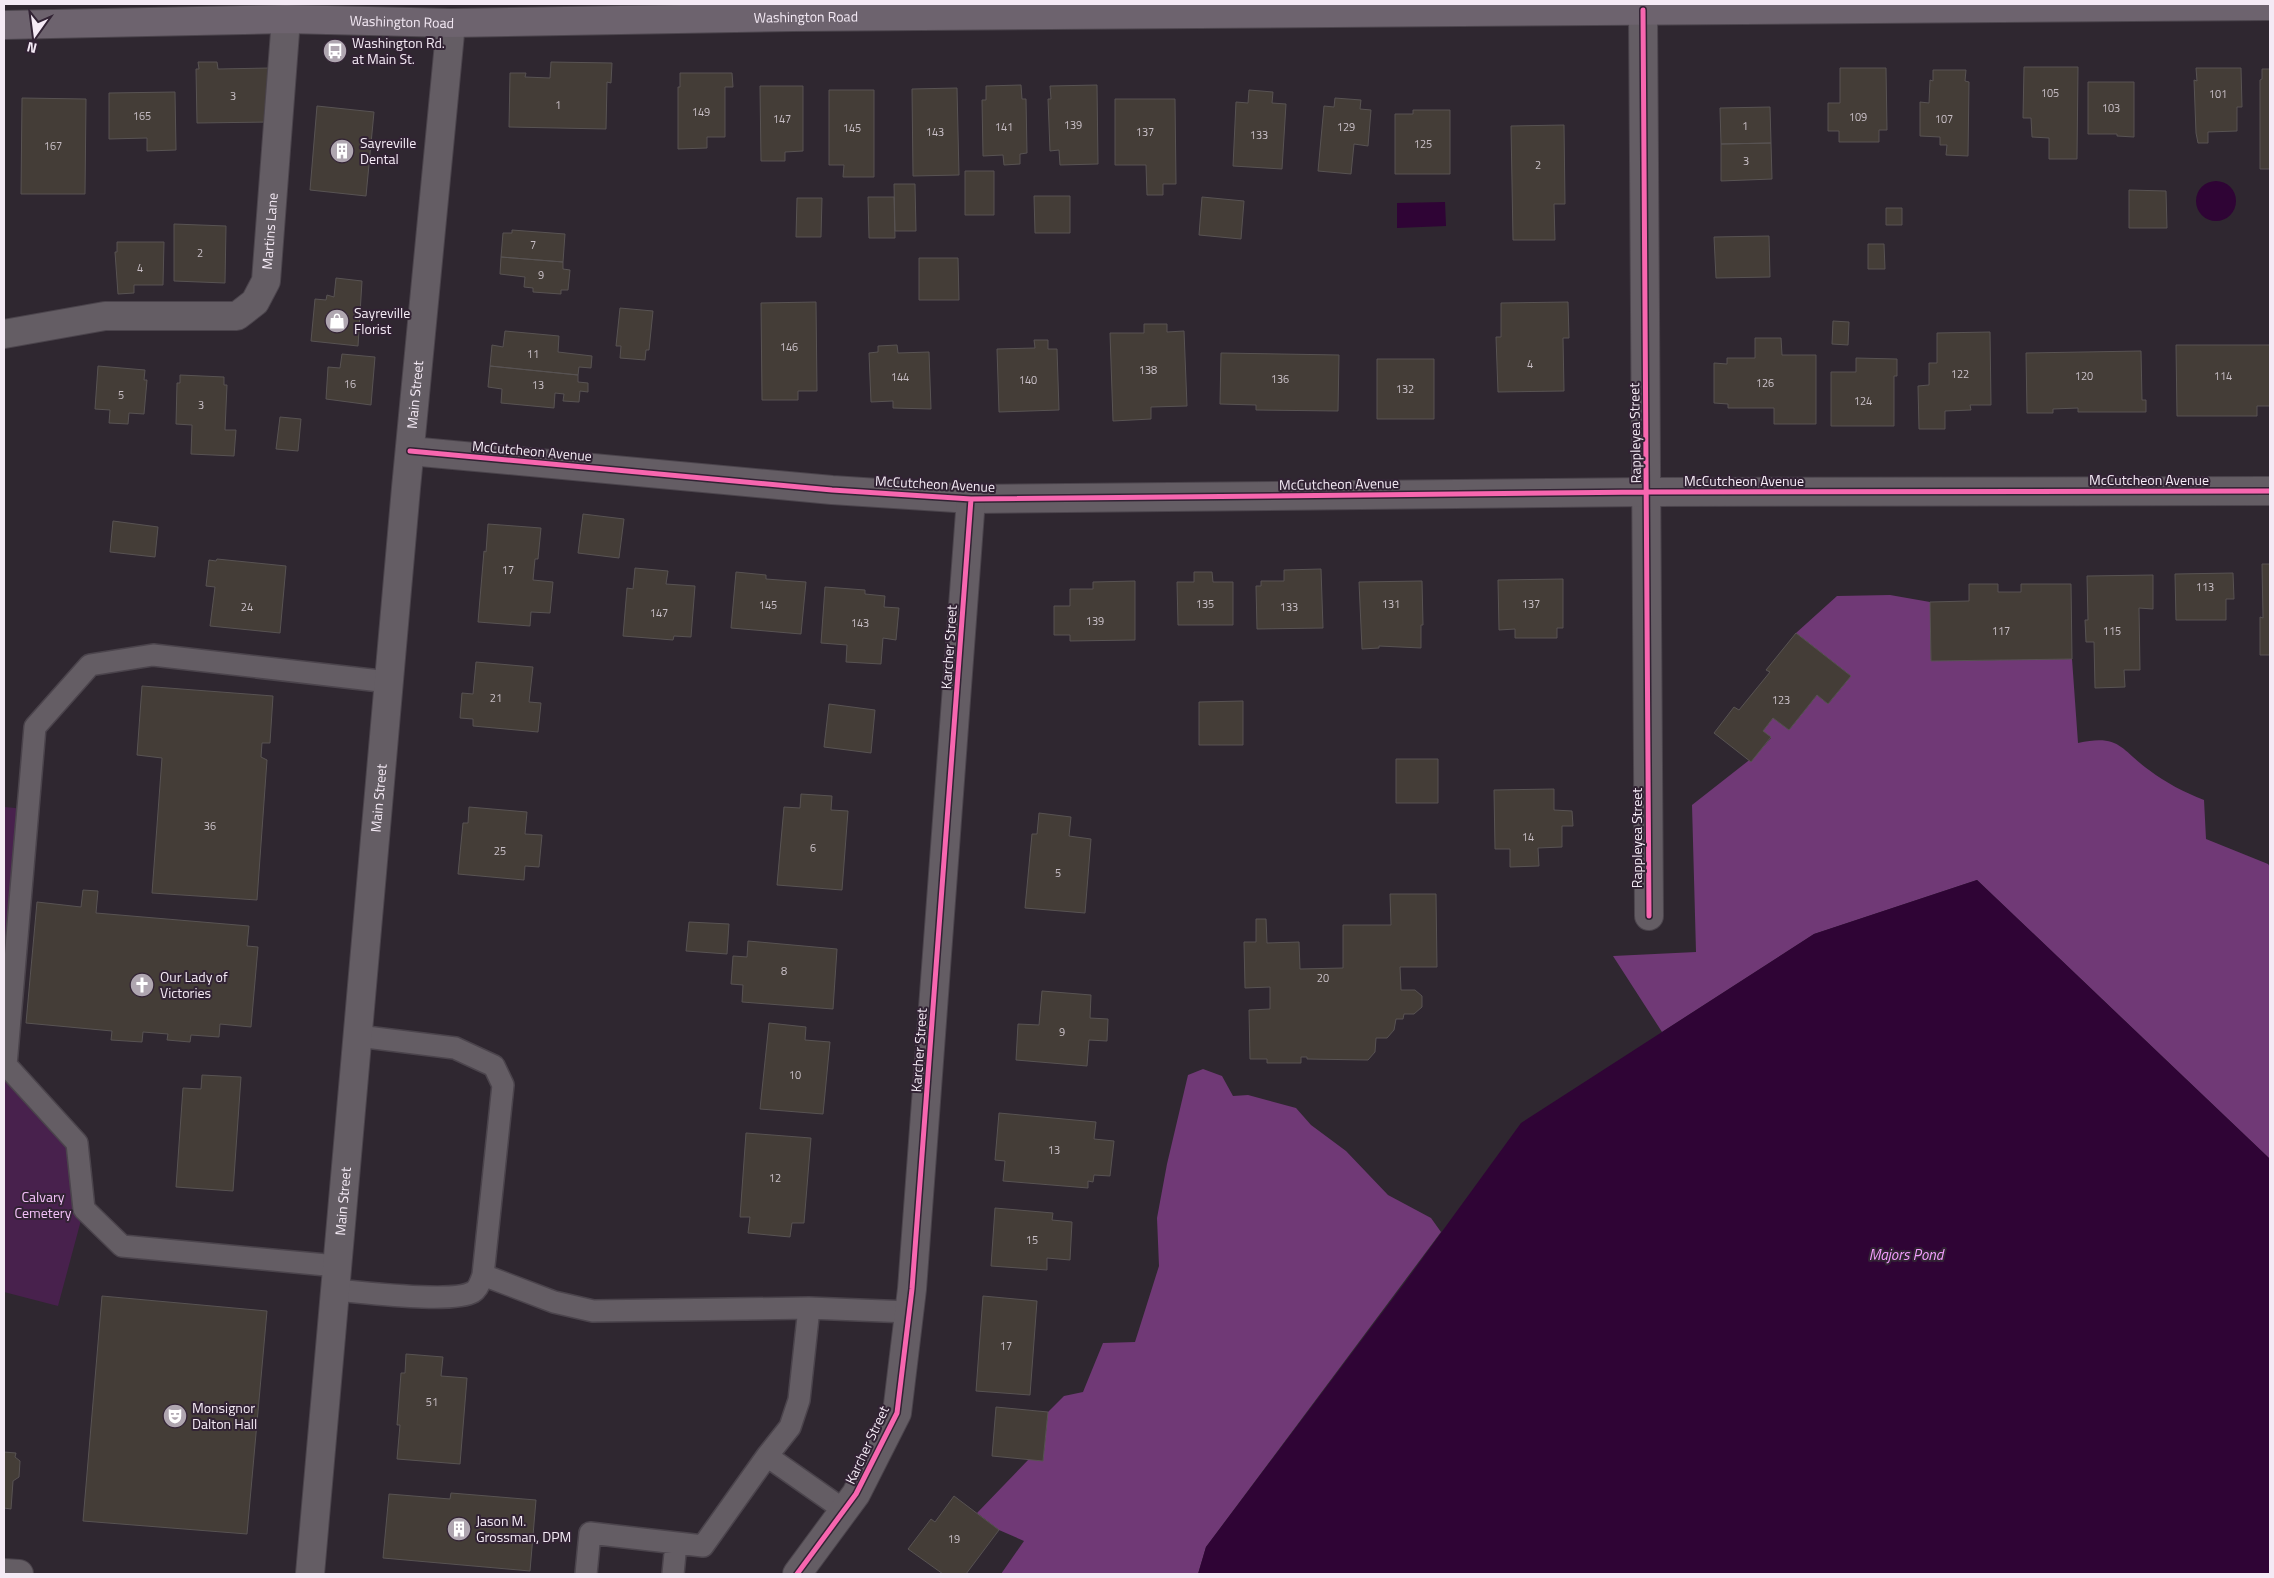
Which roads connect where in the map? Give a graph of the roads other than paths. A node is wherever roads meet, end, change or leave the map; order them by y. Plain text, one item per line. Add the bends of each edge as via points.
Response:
1 (2270, 6) edge
2 (794, 10) edge
3 (1643, 10) junction
4 (286, 11) edge
5 (451, 23) junction
6 (4, 25) edge
7 (4, 334) edge
8 (410, 451) junction
9 (2270, 490) edge
10 (1647, 492) junction
11 (971, 499) junction
12 (389, 682) junction
13 (1649, 916) dead end
14 (358, 1036) junction
15 (484, 1276) junction
16 (336, 1278) junction
17 (809, 1308) junction
18 (909, 1312) junction
19 (767, 1456) junction
20 (844, 1510) junction
21 (676, 1543) junction
22 (4, 1573) edge
23 (19, 1574) edge
24 (310, 1574) edge
25 (586, 1574) edge
26 (673, 1574) edge
27 (797, 1574) edge

1 - 3 main road, Washington Road
2 - 3 main road, Washington Road
2 - 5 main road, Washington Road
3 - 10 street, Rappleyea Street
4 - 5 main road, Washington Road
4 - 6 main road, Washington Road
4 - 7 street, Martins Lane via 266,281 255,302 237,316 105,316
5 - 8 street, Main Street
8 - 11 street, McCutcheon Avenue via 832,490
8 - 12 street, Main Street
9 - 10 street, McCutcheon Avenue
10 - 11 street, McCutcheon Avenue
10 - 13 street, Rappleyea Street
11 - 18 street, Karcher Street
12 - 14 street, Main Street
12 - 16 lane via 153,655 90,665 35,726 27,809 6,1065 77,1143 84,1208 122,1246
14 - 15 lane via 454,1048 494,1066 503,1085
14 - 16 street, Main Street
15 - 16 lane via 476,1291 461,1297 412,1296
15 - 17 lane via 554,1302 593,1311
16 - 24 street, Main Street
17 - 18 lane
17 - 19 lane via 799,1400 790,1427
18 - 20 street, Karcher Street via 897,1413 856,1494
19 - 20 lane
19 - 21 lane via 703,1546
20 - 27 street, Karcher Street
21 - 25 lane via 590,1533
21 - 26 lane
22 - 23 street

